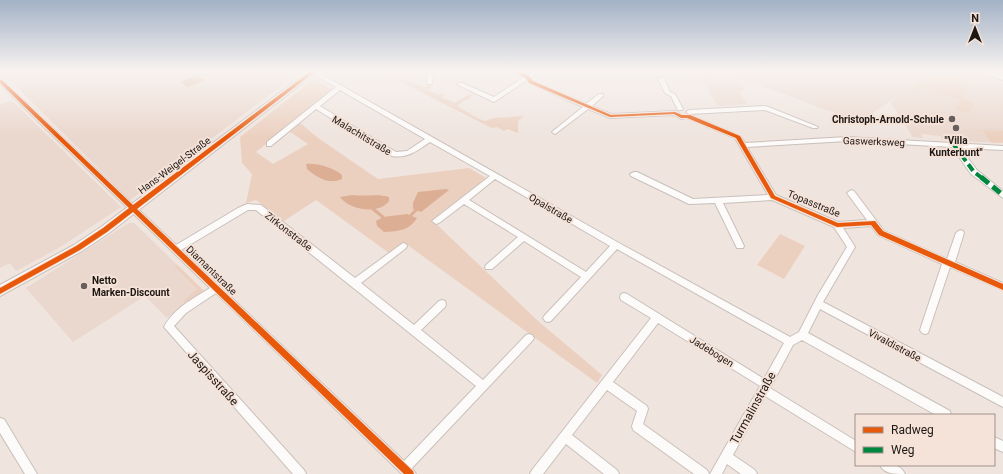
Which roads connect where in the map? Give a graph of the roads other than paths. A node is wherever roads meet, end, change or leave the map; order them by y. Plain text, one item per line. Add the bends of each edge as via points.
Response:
1 (13, 93) edge
2 (284, 93) edge
3 (332, 93) edge
4 (351, 93) edge
5 (479, 93) edge
6 (504, 93) edge
7 (556, 93) edge
8 (668, 93) edge
9 (601, 95) dead end
10 (316, 106) junction
11 (587, 107) junction
12 (678, 109) junction
13 (688, 114) junction
14 (815, 127) dead end
15 (555, 132) dead end
16 (430, 139) junction
17 (269, 144) dead end
18 (744, 145) junction
19 (954, 145) junction
20 (1003, 148) edge
21 (634, 174) dead end
22 (495, 176) junction
23 (851, 192) dead end
24 (1003, 195) edge
25 (774, 197) junction
26 (464, 200) junction
27 (718, 201) junction
28 (133, 208) junction
29 (436, 221) dead end
30 (873, 223) junction
31 (837, 225) junction
32 (960, 233) dead end
33 (524, 237) junction
34 (616, 245) junction
35 (403, 246) dead end
36 (740, 246) dead end
37 (176, 249) junction
38 (949, 263) junction
39 (489, 267) dead end
40 (586, 276) junction
41 (355, 283) junction
42 (1003, 287) edge
43 (217, 288) junction
44 (0, 291) edge
45 (624, 297) dead end
46 (442, 304) dead end
47 (818, 304) junction
48 (657, 317) junction
49 (548, 318) dead end
50 (925, 330) dead end
51 (414, 331) junction
52 (802, 335) junction
53 (529, 338) dead end
54 (790, 342) junction
55 (606, 383) junction
56 (483, 386) junction
57 (765, 388) junction
58 (1003, 402) edge
59 (944, 414) edge
60 (0, 423) edge
61 (565, 436) junction
62 (855, 446) edge
63 (726, 457) junction
64 (887, 466) edge
65 (407, 471) edge
66 (30, 474) edge
67 (300, 474) edge
68 (536, 474) edge
69 (613, 474) edge
70 (703, 474) edge
71 (716, 474) edge
72 (751, 474) edge
73 (899, 474) edge

1 - 28 street, Diamantstraße
2 - 28 street, Hans-Weigel-Straße
3 - 10 street
4 - 16 street, Opalstraße
5 - 6 street via 494,100
7 - 11 street, Topasstraße
8 - 12 street via 674,95
9 - 11 street
10 - 16 street, Malachitstraße via 394,154 402,156
10 - 17 street
11 - 12 street, Topasstraße via 610,116
11 - 15 street
12 - 13 street, Topasstraße via 681,117
13 - 14 street via 766,108
13 - 18 street, Topasstraße via 738,137
16 - 22 street, Opalstraße
18 - 19 street, Gaswerksweg via 847,139
18 - 25 street, Topasstraße
19 - 20 street, Gaswerksweg
19 - 24 street via 974,172
21 - 27 street via 692,202
22 - 26 street
22 - 34 street, Opalstraße
23 - 30 street
25 - 27 street
25 - 31 street, Topasstraße
26 - 29 street
26 - 33 street
27 - 36 street
28 - 37 street, Diamantstraße
28 - 44 street, Hans-Weigel-Straße via 78,248
30 - 31 street, Topasstraße
30 - 38 street via 881,233
31 - 47 street via 851,247
32 - 38 street
33 - 39 street
33 - 40 street
34 - 40 street
34 - 54 street, Opalstraße
35 - 41 street
37 - 41 street, Zirkonstraße via 247,207 258,208
37 - 43 street, Diamantstraße
38 - 42 street
38 - 50 street
40 - 49 street
41 - 51 street, Zirkonstraße
43 - 65 street, Diamantstraße
43 - 67 street, Jaspisstraße via 177,315 169,327
45 - 48 street, Jadebogen
46 - 51 street
47 - 52 street
47 - 58 street, Vivaldistraße
48 - 55 street
48 - 57 street, Jadebogen
51 - 56 street, Zirkonstraße
52 - 54 street
52 - 59 street
53 - 56 street
54 - 57 street, Turmalinstraße
55 - 61 street
55 - 70 street via 643,409 637,426
56 - 65 street
57 - 62 street, Jadebogen
57 - 63 street, Turmalinstraße
60 - 66 street
61 - 68 street
61 - 69 street
63 - 71 street, Turmalinstraße
63 - 72 street
64 - 73 street

